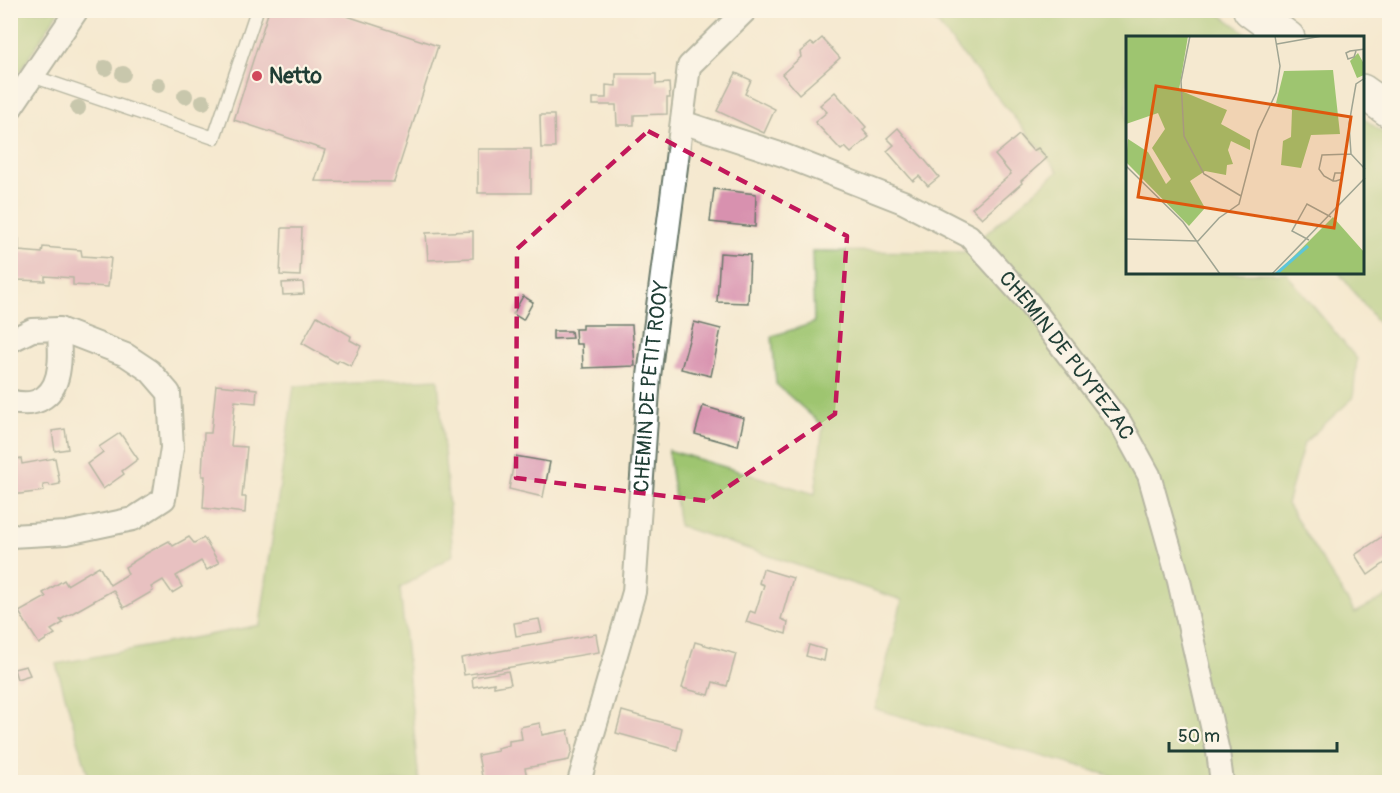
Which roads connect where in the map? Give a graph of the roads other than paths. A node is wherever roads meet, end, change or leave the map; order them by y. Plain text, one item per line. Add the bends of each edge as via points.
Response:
1 (78, 10) edge
2 (257, 10) edge
3 (746, 10) edge
4 (1250, 10) edge
5 (1285, 36) edge
6 (33, 76) junction
7 (1364, 92) edge
8 (10, 109) edge
9 (1389, 111) edge
10 (682, 122) junction
11 (60, 329) junction
12 (10, 341) edge
13 (10, 401) edge
14 (10, 536) edge
15 (579, 783) edge
16 (1222, 783) edge

1 - 6 street
2 - 6 lane via 214,138
3 - 10 street, CHEMIN DE PETIT ROOY via 689,66
4 - 5 main road
6 - 8 street
7 - 9 main road
10 - 15 street, CHEMIN DE PETIT ROOY via 649,376 634,592
10 - 16 street, CHEMIN DE PUYPEZAC via 783,155 912,206 969,236 1024,297 1121,424 1149,475 1181,592
11 - 12 street via 32,330
11 - 13 street via 60,368 52,389 42,400
11 - 14 street via 126,355 150,371 169,393 171,448 164,499 133,519 67,533

